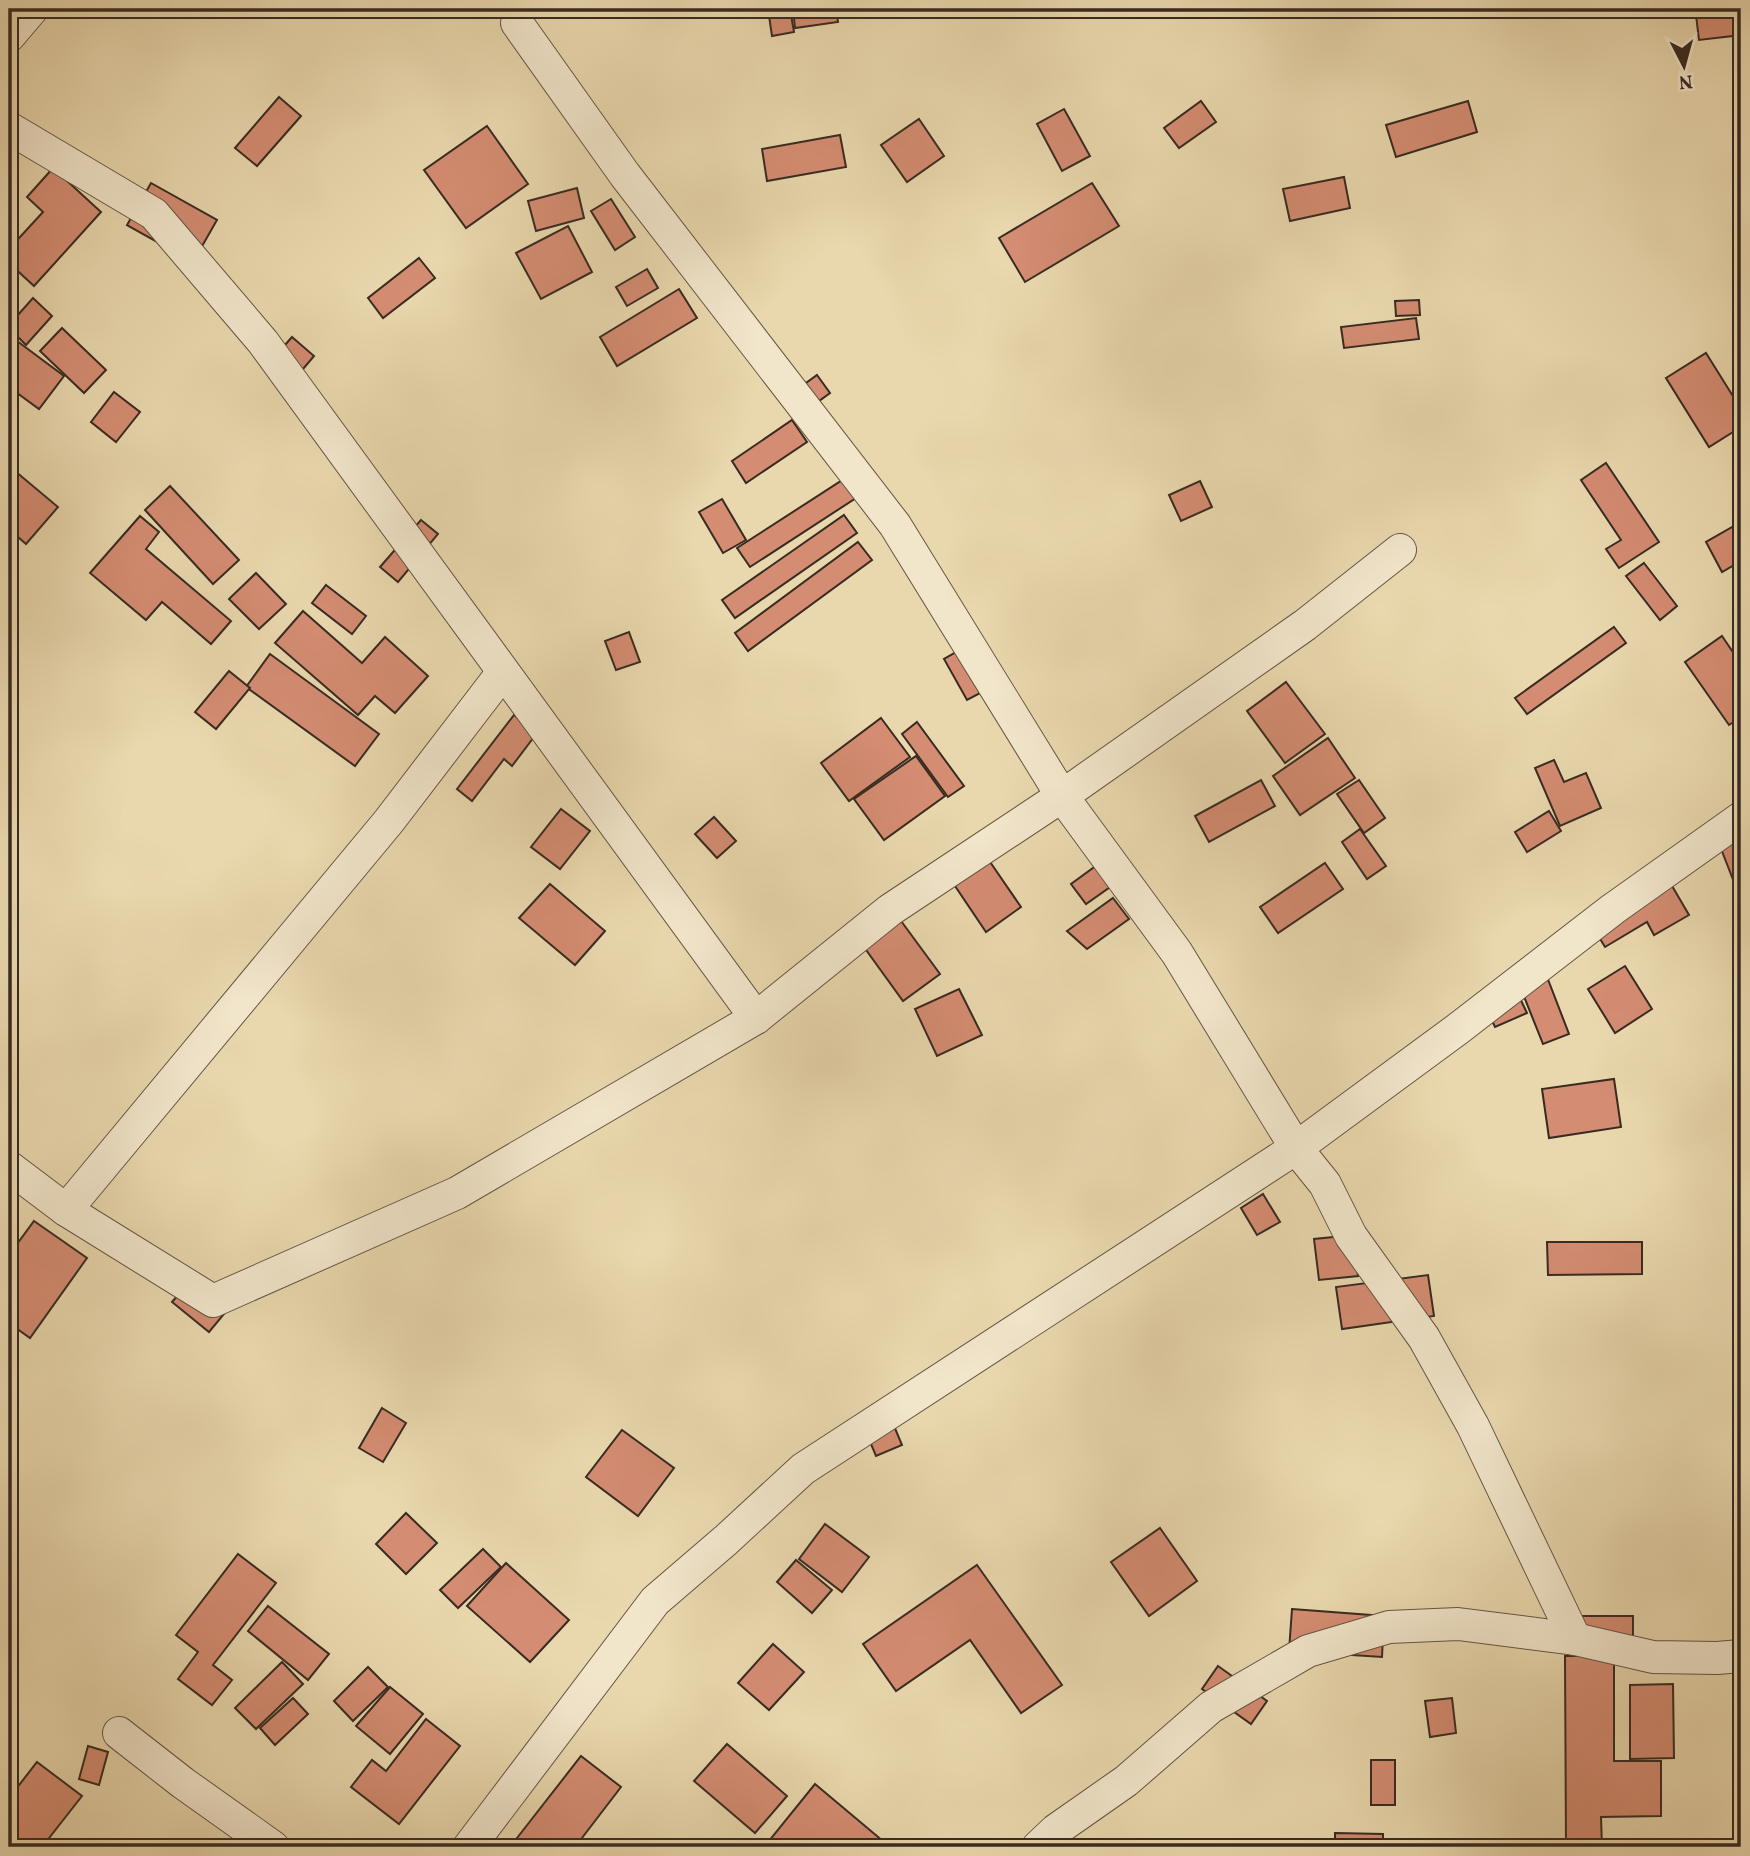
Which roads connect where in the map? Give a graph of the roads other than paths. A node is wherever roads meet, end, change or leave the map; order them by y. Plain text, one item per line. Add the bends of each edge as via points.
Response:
1 (32, 9) edge
2 (517, 23) dead end
3 (9, 36) edge
4 (9, 128) edge
5 (1400, 550) dead end
6 (503, 672) junction
7 (1062, 796) junction
8 (1741, 818) edge
9 (756, 1018) junction
10 (1296, 1148) junction
11 (9, 1167) edge
12 (66, 1210) junction
13 (1575, 1639) junction
14 (1741, 1656) edge
15 (119, 1733) dead end
16 (273, 1847) edge
17 (469, 1847) edge
18 (1038, 1847) edge

1 - 3 street
2 - 7 street via 625,175 895,525
4 - 6 street via 154,214 264,342
5 - 7 street via 1305,625
6 - 9 street
6 - 12 street via 389,821
7 - 9 street via 890,910
7 - 10 street via 1177,953
8 - 10 street
9 - 12 street via 457,1194 213,1301
10 - 13 street via 1325,1184 1351,1236 1430,1349 1473,1426
10 - 17 street via 803,1469 655,1601
11 - 12 street
13 - 14 street via 1653,1657
13 - 18 street via 1458,1624 1390,1628 1308,1651 1211,1707 1126,1781
15 - 16 street

